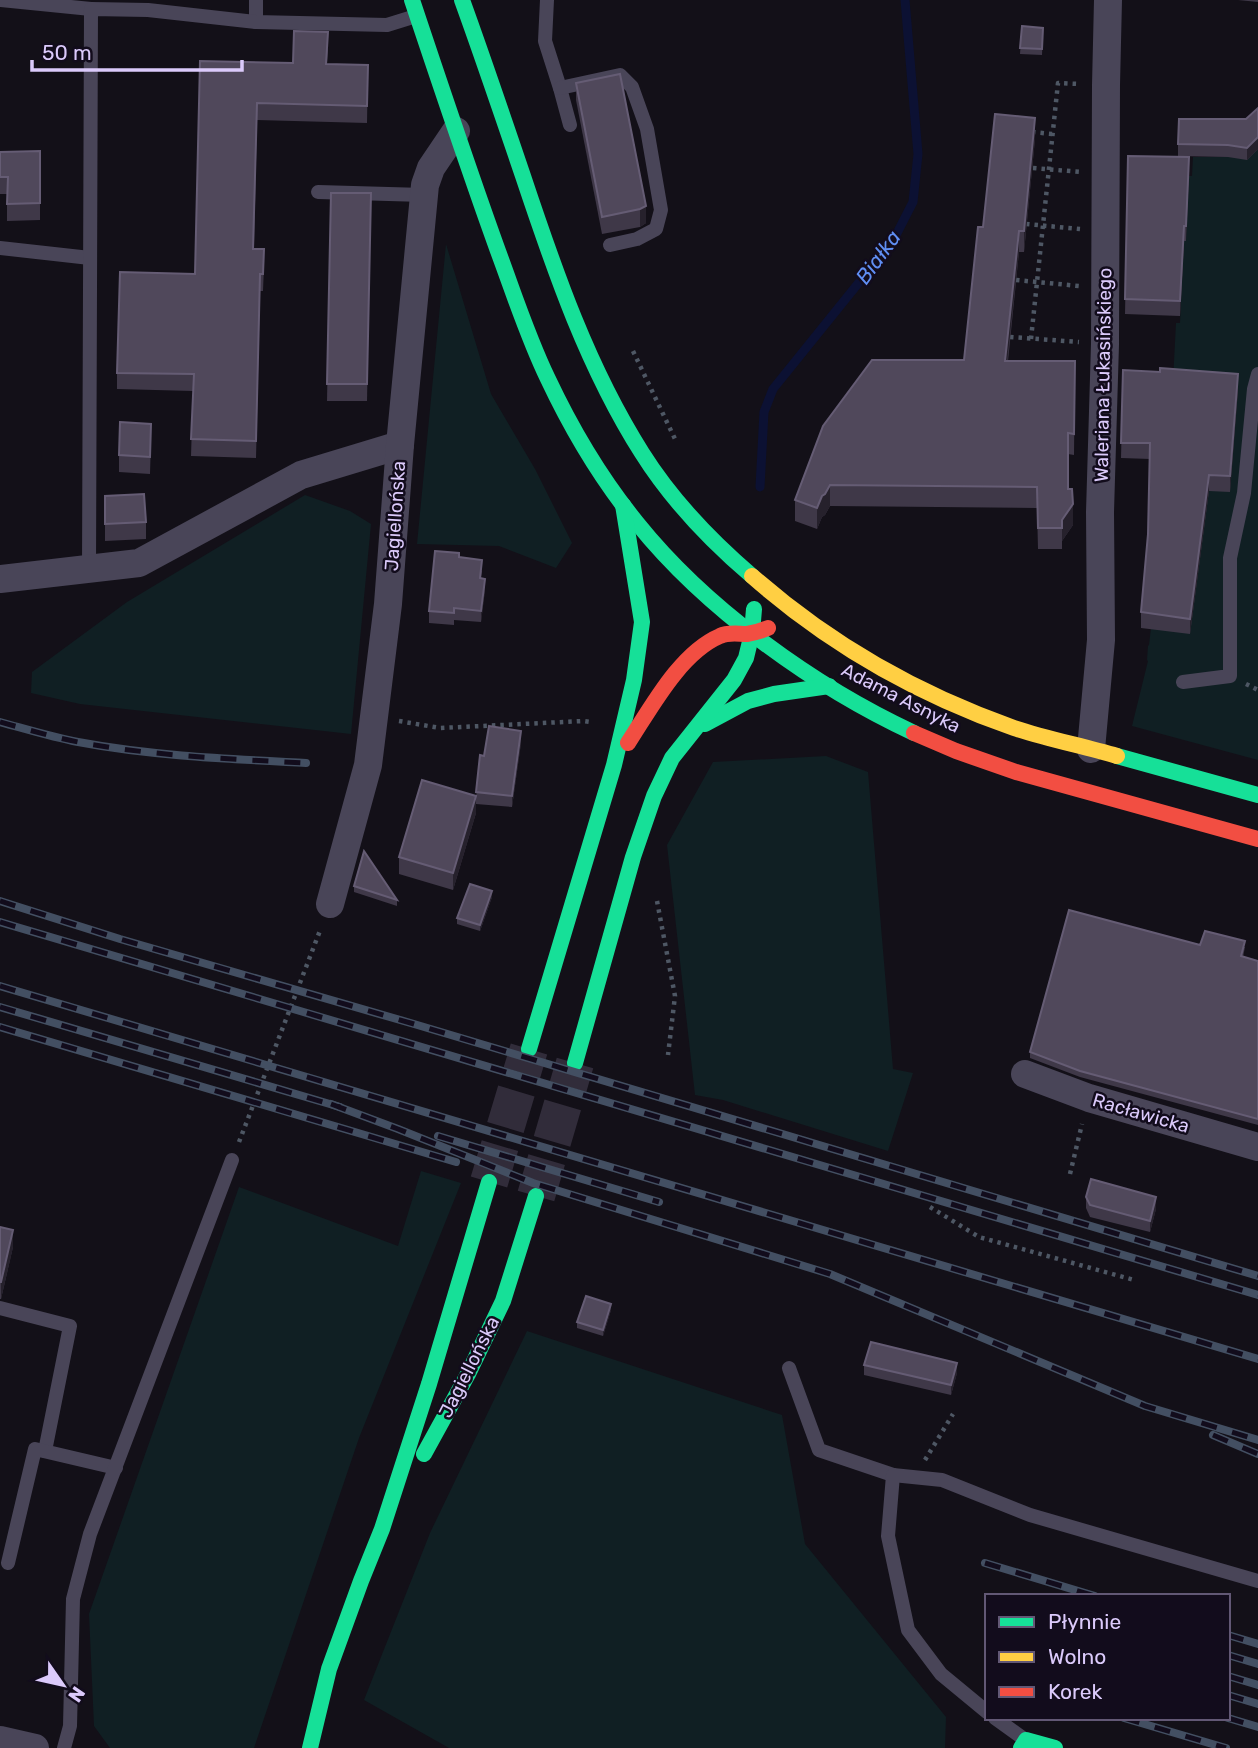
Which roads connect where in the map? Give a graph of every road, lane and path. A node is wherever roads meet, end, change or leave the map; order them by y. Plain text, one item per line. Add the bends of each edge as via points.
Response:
1 (1, 0) edge
2 (256, 0) edge
3 (462, 0) edge
4 (547, 0) edge
5 (1108, 0) edge
6 (415, 8) edge
7 (90, 9) junction
8 (256, 22) junction
9 (1106, 85) junction
10 (560, 88) junction
11 (570, 125) dead end
12 (456, 131) junction
13 (1029, 132) edge
14 (1052, 134) junction
15 (1032, 168) edge
16 (1049, 169) junction
17 (1106, 174) junction
18 (318, 192) dead end
19 (424, 195) junction
20 (1027, 224) edge
21 (1043, 226) junction
22 (1105, 231) junction
23 (610, 245) dead end
24 (0, 248) edge
25 (90, 258) junction
26 (1016, 280) edge
27 (1037, 283) junction
28 (1105, 288) junction
29 (1010, 337) edge
30 (1031, 339) junction
31 (1105, 344) junction
32 (633, 351) dead end
33 (1258, 374) edge
34 (677, 443) dead end
35 (400, 445) junction
36 (623, 505) junction
37 (89, 569) junction
38 (0, 579) edge
39 (755, 580) junction
40 (790, 622) junction
41 (752, 633) junction
42 (1183, 682) dead end
43 (830, 686) junction
44 (374, 716) junction
45 (591, 722) dead end
46 (691, 732) junction
47 (1091, 749) junction
48 (614, 765) junction
49 (1258, 795) edge
50 (1258, 839) edge
51 (655, 894) dead end
52 (330, 904) joint
53 (529, 1049) tunnel mouth
54 (667, 1055) dead end
55 (575, 1063) tunnel mouth
56 (1026, 1074) dead end
57 (1089, 1098) junction
58 (1258, 1147) edge
59 (232, 1160) joint
60 (1070, 1174) dead end
61 (488, 1182) tunnel mouth
62 (536, 1196) tunnel mouth
63 (930, 1208) dead end
64 (1134, 1280) dead end
65 (0, 1308) edge
66 (789, 1368) dead end
67 (953, 1414) dead end
68 (45, 1451) junction
69 (116, 1468) junction
70 (893, 1475) junction
71 (382, 1529) junction
72 (8, 1563) dead end
73 (1258, 1581) edge
74 (985, 1710) edge
75 (997, 1720) edge
76 (0, 1740) edge
77 (1023, 1744) edge
78 (35, 1748) edge
79 (64, 1748) edge
80 (310, 1748) edge
81 (1055, 1748) edge

1 - 7 lane
2 - 8 lane
3 - 39 main road via 562,289 611,401 661,479
4 - 10 lane via 545,41
5 - 9 street, Waleriana Łukasińskiego
6 - 8 lane via 387,25
6 - 12 main road
7 - 8 lane via 148,10
7 - 25 lane
9 - 14 path via 1058,83
9 - 17 street, Waleriana Łukasińskiego
10 - 11 lane
10 - 23 lane via 620,75 632,87 648,129 661,210 656,229
12 - 19 street, Jagiellońska via 430,168
12 - 36 main road via 542,366
13 - 14 path
14 - 16 path
15 - 16 path
16 - 17 path
16 - 21 path
17 - 22 street, Waleriana Łukasińskiego
18 - 19 lane
19 - 35 street, Jagiellońska
20 - 21 path
21 - 22 path
21 - 27 path
22 - 28 street, Waleriana Łukasińskiego
24 - 25 lane
25 - 37 lane
26 - 27 path
27 - 28 path
27 - 30 path
28 - 31 street, Waleriana Łukasińskiego
29 - 30 path
30 - 31 path
31 - 47 street, Waleriana Łukasińskiego via 1101,640
32 - 34 path
33 - 42 lane via 1244,493 1230,558 1230,676
35 - 37 street via 301,475 139,563
35 - 44 street, Jagiellońska
36 - 41 main road, Adama Asnyka via 696,586
36 - 48 main road via 642,622
37 - 38 street
39 - 40 main road, Adama Asnyka
39 - 41 main road
40 - 41 main road
40 - 47 main road, Adama Asnyka via 944,700 1012,727
41 - 43 main road, Adama Asnyka
41 - 46 main road via 734,680
41 - 48 main road via 723,635 700,648 656,699
43 - 46 main road via 748,701
43 - 50 main road, Adama Asnyka via 909,731 986,762
44 - 45 path via 440,728
44 - 52 street, Jagiellońska via 368,765
46 - 55 main road via 672,758 628,855
47 - 49 main road, Adama Asnyka
48 - 53 main road via 596,845
51 - 54 path via 675,996
52 - 59 path
56 - 57 street, Racławicka
57 - 58 street, Racławicka
57 - 60 path
59 - 69 lane
61 - 71 main road, Jagiellońska
62 - 71 main road, Jagiellońska via 503,1301
63 - 64 path via 979,1237
65 - 68 lane via 70,1326
66 - 70 lane via 819,1450
67 - 70 path via 918,1472
68 - 69 lane
68 - 72 lane via 35,1449
69 - 79 lane via 90,1534 73,1599 70,1726
70 - 73 lane via 942,1480 1030,1515
70 - 74 lane via 888,1536 908,1630 941,1674
71 - 80 main road, Jagiellońska via 329,1669
75 - 77 lane
76 - 78 street
77 - 81 main road

